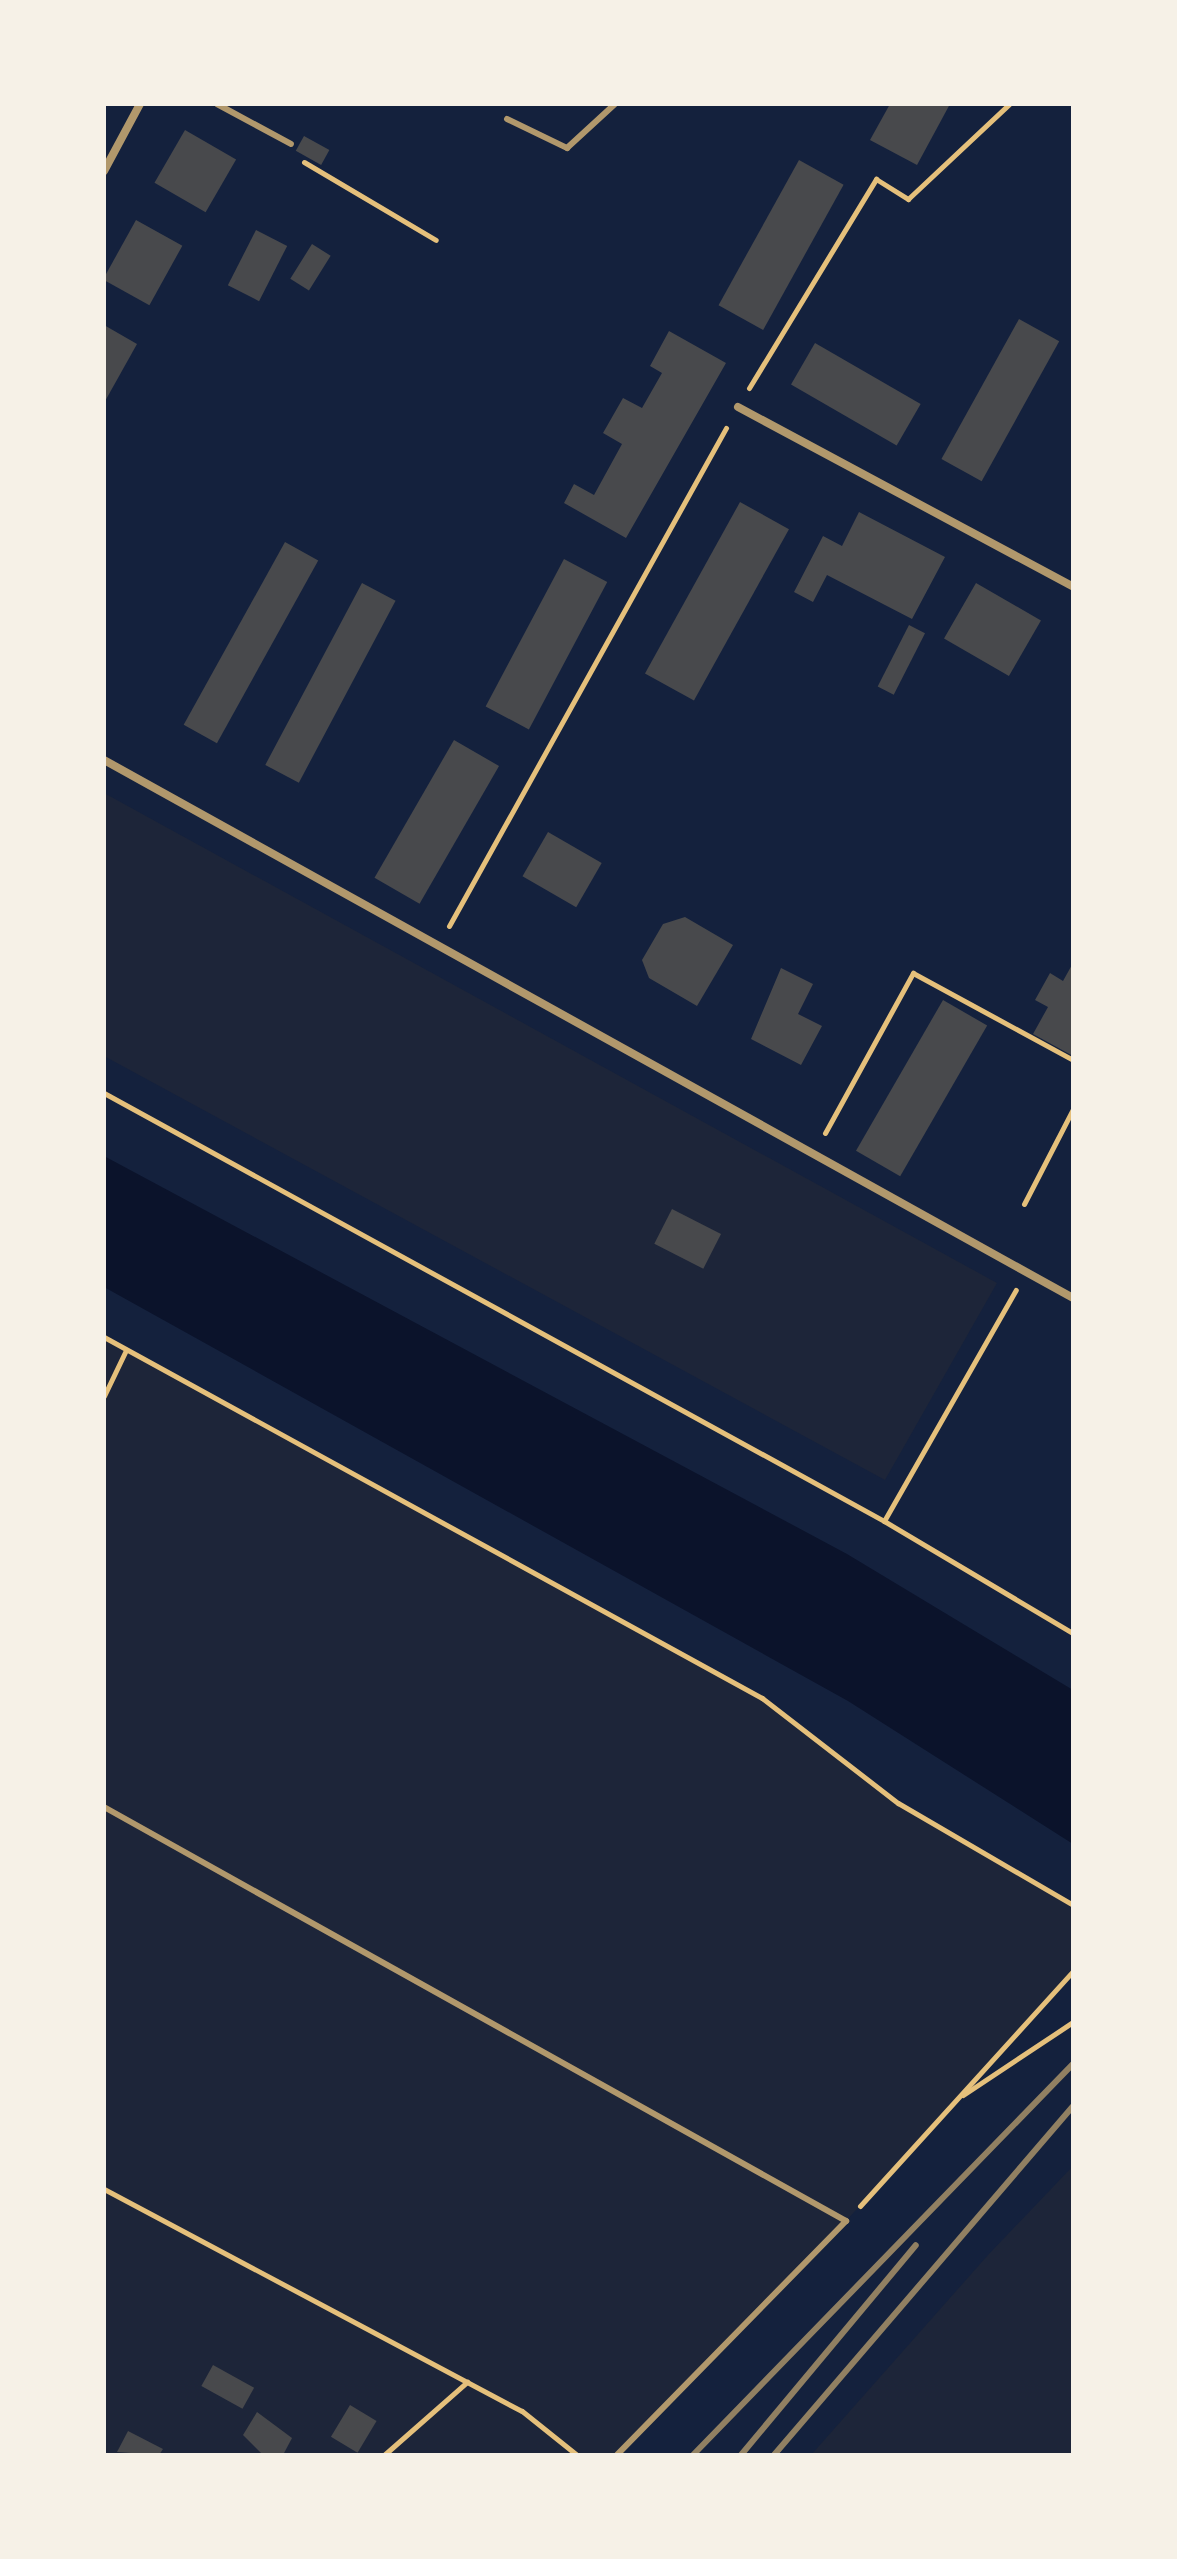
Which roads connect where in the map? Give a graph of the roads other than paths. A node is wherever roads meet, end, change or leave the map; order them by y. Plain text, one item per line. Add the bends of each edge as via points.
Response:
1 (140, 104) edge
2 (217, 104) edge
3 (615, 104) edge
4 (507, 119) dead end
5 (291, 144) road end
6 (104, 171) edge
7 (738, 407) road end
8 (1073, 587) edge
9 (104, 760) edge
10 (1073, 1298) edge
11 (104, 1807) edge
12 (617, 2455) edge

1 - 6 street
2 - 5 lane
3 - 4 lane via 567,148
7 - 8 street
9 - 10 street
11 - 12 lane via 846,2221

